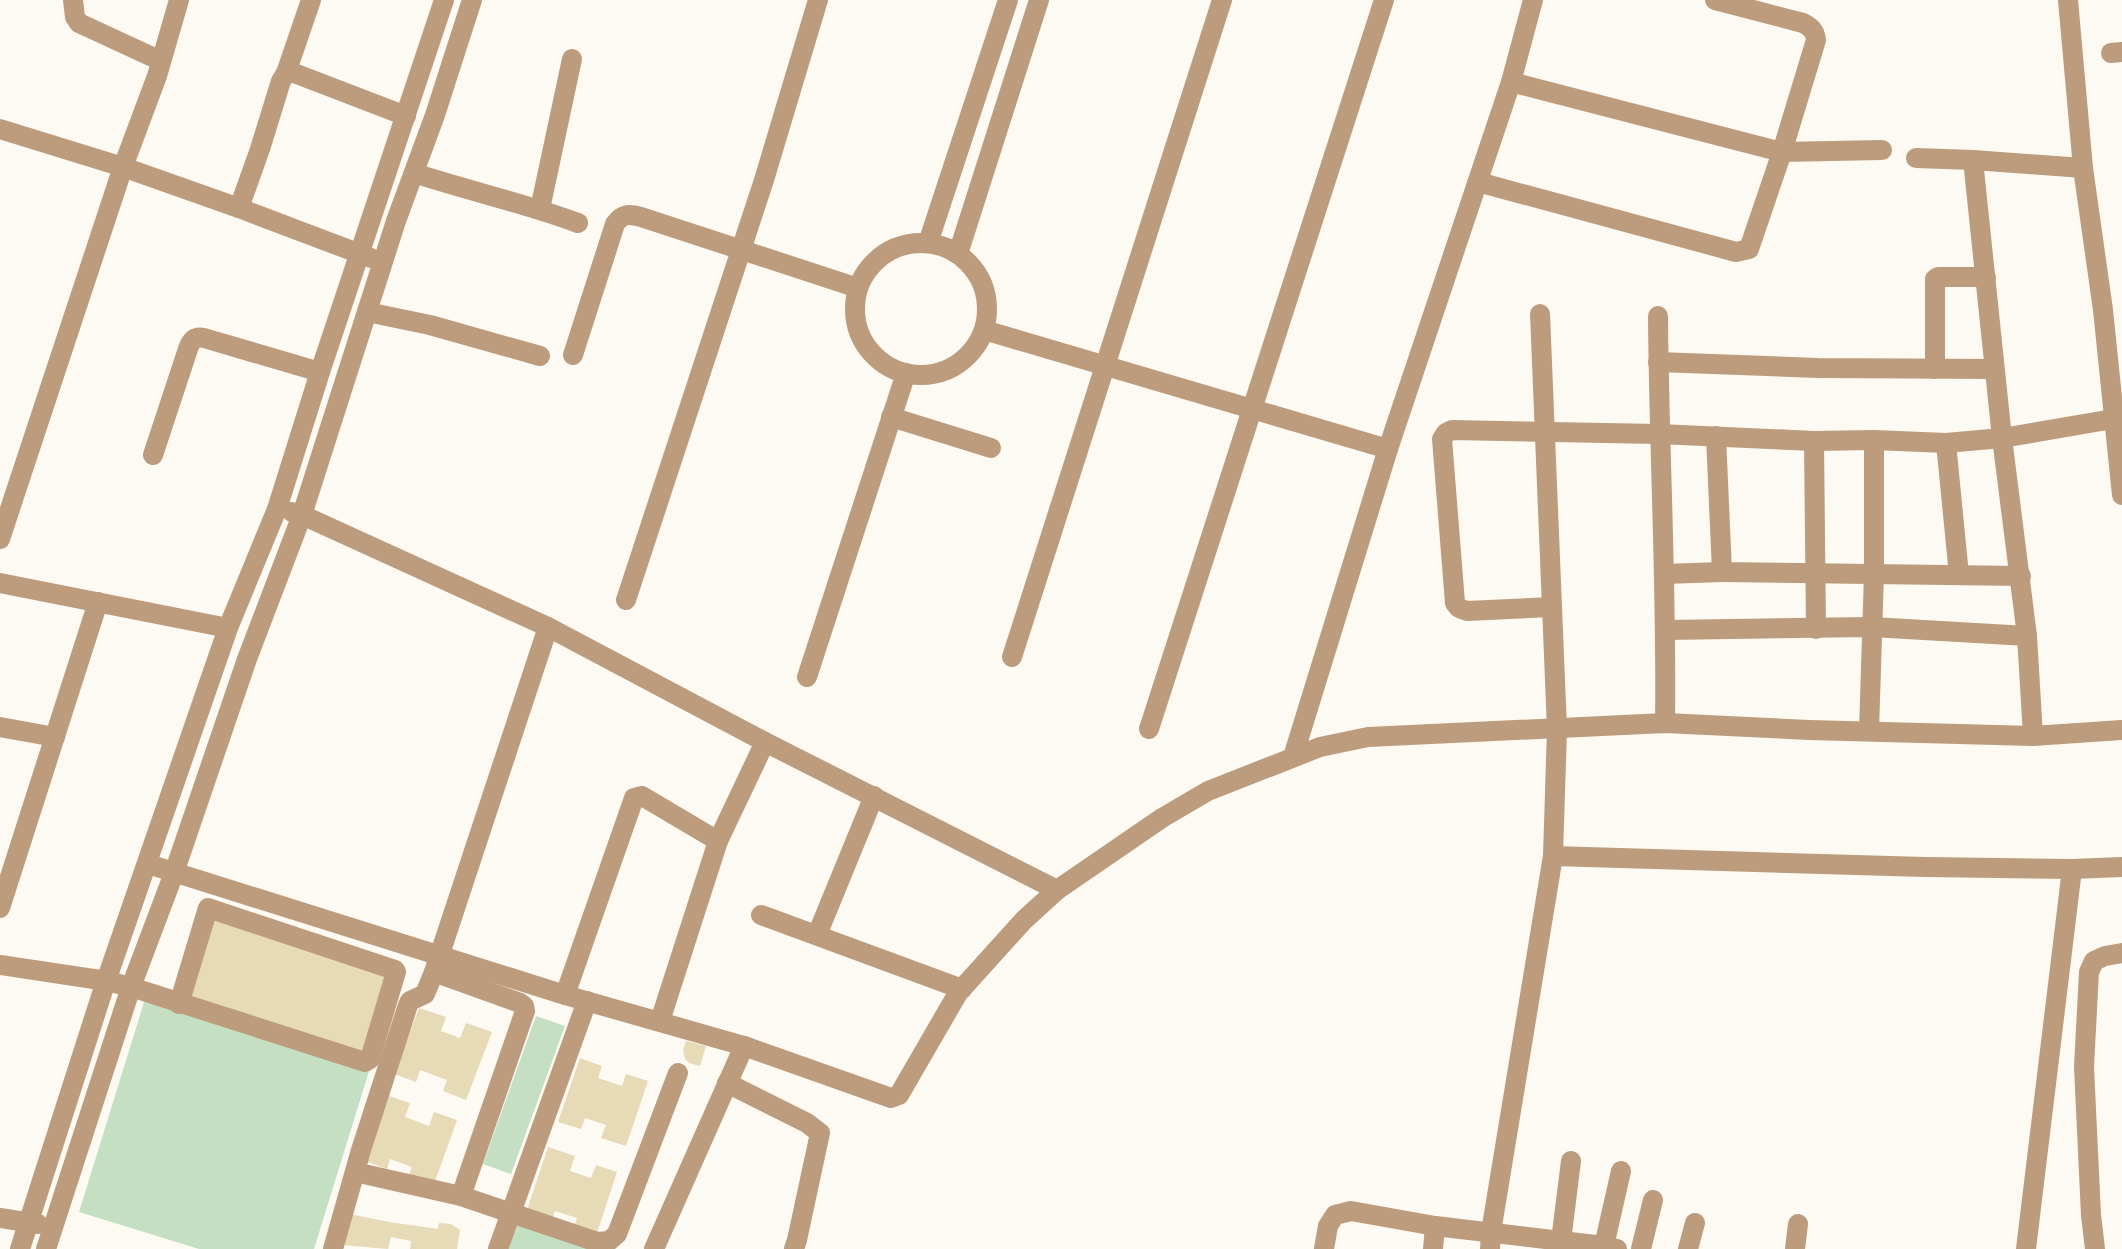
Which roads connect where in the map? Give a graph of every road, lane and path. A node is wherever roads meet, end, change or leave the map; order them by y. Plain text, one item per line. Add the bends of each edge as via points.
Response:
1 (73, 0) edge
2 (179, 0) edge
3 (311, 0) edge
4 (444, 0) edge
5 (472, 0) edge
6 (818, 0) edge
7 (1008, 0) edge
8 (1039, 0) edge
9 (1222, 0) edge
10 (1384, 0) edge
11 (1533, 0) edge
12 (1715, 0) edge
13 (2068, 0) edge
14 (572, 59) dead end
15 (161, 61) junction
16 (286, 73) junction
17 (1511, 82) junction
18 (406, 116) junction
19 (0, 129) edge
20 (1882, 150) dead end
21 (1782, 152) junction
22 (1916, 158) dead end
23 (1973, 160) junction
24 (123, 167) junction
25 (2083, 168) junction
26 (414, 173) junction
27 (1478, 182) junction
28 (239, 208) junction
29 (540, 209) junction
30 (578, 223) dead end
31 (928, 243) junction
32 (741, 249) junction
33 (958, 254) junction
34 (360, 256) junction
35 (383, 261) junction
36 (1986, 277) junction
37 (858, 288) junction
38 (2112, 309) edge
39 (367, 312) junction
40 (1540, 314) dead end
41 (1658, 316) dead end
42 (984, 330) junction
43 (573, 355) dead end
44 (540, 356) dead end
45 (1658, 362) junction
46 (1106, 366) junction
47 (1935, 369) junction
48 (1994, 369) junction
49 (320, 372) junction
50 (906, 373) junction
51 (1250, 410) junction
52 (891, 417) junction
53 (2113, 419) junction
54 (1545, 430) junction
55 (1659, 434) junction
56 (1716, 436) junction
57 (2002, 438) junction
58 (1874, 440) junction
59 (1814, 441) junction
60 (1946, 443) junction
61 (991, 448) dead end
62 (1388, 449) junction
63 (153, 455) dead end
64 (2122, 495) edge
65 (6, 500) edge
66 (277, 509) junction
67 (302, 515) junction
68 (0, 539) edge
69 (1722, 572) junction
70 (1816, 573) junction
71 (1874, 573) junction
72 (1664, 574) junction
73 (1959, 575) junction
74 (2021, 576) junction
75 (0, 583) edge
76 (626, 600) dead end
77 (98, 602) junction
78 (1552, 607) junction
79 (548, 627) junction
80 (1872, 627) junction
81 (228, 628) junction
82 (1816, 629) junction
83 (1666, 630) junction
84 (2027, 636) junction
85 (1012, 657) dead end
86 (807, 677) dead end
87 (1665, 723) junction
88 (0, 727) edge
89 (1149, 729) dead end
90 (1557, 729) junction
91 (2122, 730) edge
92 (1869, 731) junction
93 (2033, 736) junction
94 (55, 737) junction
95 (765, 742) junction
96 (1293, 757) junction
97 (874, 796) junction
98 (718, 841) junction
99 (1553, 856) junction
100 (148, 864) junction
101 (2122, 867) edge
102 (2072, 869) junction
103 (174, 873) junction
104 (1057, 890) junction
105 (0, 908) edge
106 (761, 915) dead end
107 (817, 935) junction
108 (2122, 953) edge
109 (437, 964) junction
110 (0, 965) edge
111 (107, 981) junction
112 (131, 987) junction
113 (962, 989) junction
114 (565, 995) junction
115 (587, 1001) junction
116 (179, 1004) junction
117 (660, 1021) junction
118 (744, 1046) junction
119 (678, 1073) dead end
120 (727, 1083) junction
121 (1571, 1161) dead end
122 (1621, 1171) dead end
123 (355, 1172) junction
124 (461, 1196) junction
125 (1653, 1200) dead end
126 (511, 1213) junction
127 (0, 1218) edge
128 (27, 1223) junction
129 (1695, 1223) dead end
130 (1798, 1224) dead end
131 (53, 1226) junction
132 (1435, 1226) junction
133 (1490, 1241) edge
134 (1561, 1245) edge
135 (1610, 1247) edge
136 (20, 1249) edge
137 (46, 1249) edge
138 (333, 1249) edge
139 (498, 1249) edge
140 (654, 1249) edge
141 (794, 1249) edge
142 (1324, 1249) edge
143 (1433, 1249) edge
144 (1641, 1249) edge
145 (1688, 1249) edge
146 (1795, 1249) edge
147 (2026, 1249) edge
148 (2095, 1249) edge

1 - 15 street via 79,23
2 - 15 street
3 - 16 street
4 - 18 street
5 - 26 street
6 - 32 street
7 - 31 street
8 - 33 street
9 - 46 street
10 - 51 street
11 - 17 street
12 - 21 street via 1803,23 1815,33
13 - 25 street
14 - 29 street
15 - 24 street
16 - 18 street
16 - 28 street
17 - 21 street
17 - 27 street
18 - 34 street
19 - 24 street
20 - 21 street
21 - 27 street via 1752,244 1736,252
22 - 23 street
23 - 25 street
23 - 36 street
24 - 28 street
24 - 65 street
25 - 38 street
26 - 29 street
26 - 35 street
27 - 62 street
28 - 34 street
29 - 30 street
31 - 33 street
31 - 37 street via 893,249 866,272
32 - 37 street
32 - 43 street via 641,217 620,217
32 - 76 street
33 - 42 street via 984,287
34 - 35 street
34 - 49 street
35 - 39 street
36 - 47 street via 1935,279
36 - 48 street
37 - 50 street via 855,306 863,341 874,355
38 - 53 street
39 - 44 street
39 - 67 street
40 - 54 street
41 - 45 street
42 - 46 street
42 - 50 street via 975,347 944,371
45 - 47 street
45 - 55 street
46 - 51 street
46 - 85 street
47 - 48 street
48 - 57 street
49 - 63 street via 198,337 188,349
49 - 66 street
50 - 52 street
51 - 62 street
51 - 89 street
52 - 61 street
52 - 86 street
53 - 57 street
53 - 64 street
54 - 55 street
54 - 78 street
54 - 78 street via 1452,430 1442,439 1455,603 1467,611
55 - 56 street
55 - 72 street
56 - 59 street
56 - 69 street
57 - 60 street
57 - 74 street
58 - 59 street
58 - 60 street
58 - 71 street
59 - 70 street
60 - 73 street
62 - 96 street
65 - 68 street
66 - 67 street
66 - 81 street
67 - 79 street
67 - 103 street
69 - 70 street
69 - 72 street
70 - 71 street
70 - 82 street
71 - 73 street
71 - 80 street
72 - 83 street
73 - 74 street
74 - 84 street
75 - 77 street
77 - 81 street
77 - 94 street
78 - 90 street
79 - 95 street
79 - 109 street
80 - 82 street
80 - 84 street
80 - 92 street
81 - 100 street
82 - 83 street
83 - 87 street
84 - 93 street
87 - 90 street
87 - 92 street
88 - 94 street
90 - 96 street via 1368,737
90 - 99 street
91 - 93 street
92 - 93 street
94 - 105 street
95 - 97 street
95 - 98 street
96 - 104 street via 1208,791
97 - 104 street
97 - 107 street
98 - 114 street via 642,796 634,798
98 - 117 street
99 - 102 street
99 - 133 street
100 - 103 street
100 - 111 street
101 - 102 street
102 - 147 street
103 - 109 street
103 - 112 street
104 - 113 street
106 - 107 street
107 - 113 street
108 - 148 street via 2094,961 2089,972 2084,1067
109 - 114 street
109 - 123 street via 425,994 408,1005
109 - 124 street via 520,1003 525,1011
110 - 111 street
111 - 112 street
111 - 128 street
112 - 116 street
112 - 131 street
113 - 118 street via 895,1097
114 - 115 street
115 - 117 street
115 - 126 street
116 - 116 street via 365,1062 396,972 208,908
117 - 118 street
118 - 120 street
119 - 126 street via 614,1239 597,1242
120 - 140 street
120 - 141 street via 820,1133
121 - 134 street
122 - 135 street
123 - 124 street
123 - 138 street
124 - 126 street
125 - 144 street
126 - 139 street
127 - 128 street
128 - 131 street
128 - 136 street
129 - 145 street
130 - 146 street
131 - 137 street
132 - 133 street
132 - 142 street via 1351,1211 1335,1215
132 - 143 street
133 - 134 street
134 - 135 street

